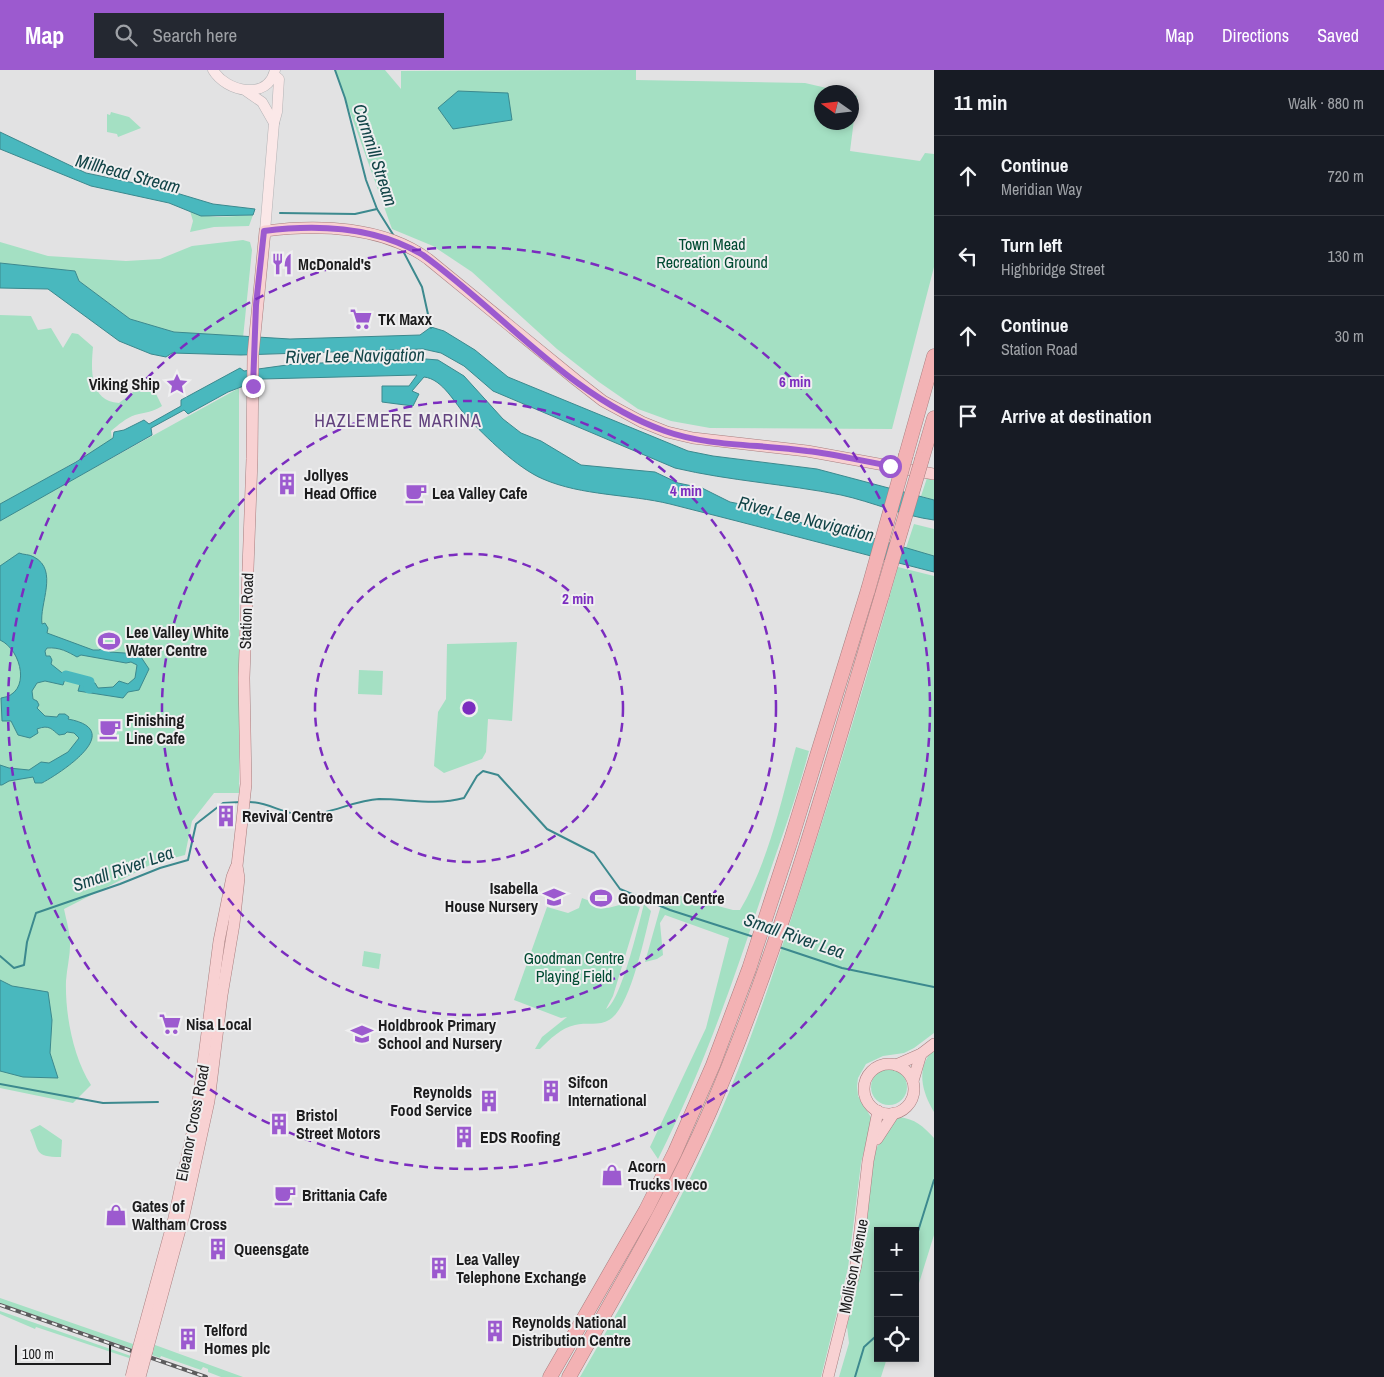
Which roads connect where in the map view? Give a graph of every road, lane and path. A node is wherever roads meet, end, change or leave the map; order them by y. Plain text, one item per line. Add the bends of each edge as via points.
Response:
1 (213, 70) edge
2 (274, 72) edge
3 (246, 91) junction
4 (274, 123) junction
5 (264, 231) junction
6 (934, 356) edge
7 (934, 418) edge
8 (934, 474) edge
9 (244, 808) joint
10 (933, 1045) edge
11 (921, 1054) junction
12 (896, 1065) junction
13 (913, 1082) junction
14 (878, 1111) junction
15 (894, 1113) junction
16 (870, 1154) junction
17 (143, 1350) junction
18 (131, 1377) edge
19 (140, 1377) edge
20 (550, 1377) edge
21 (569, 1377) edge
22 (828, 1377) edge

1 - 3 main road via 222,81
2 - 3 main road via 262,86
2 - 4 main road via 279,79
3 - 4 main road via 262,102
4 - 5 main road
5 - 8 main road via 349,229 402,243 437,266 603,400 667,432 807,451
5 - 9 main road, Station Road via 253,360 244,678
6 - 20 highway, bridge via 868,590 763,926 713,1064 675,1152 629,1241
7 - 21 highway, bridge via 776,936 722,1082 653,1229
9 - 17 main road, Eleanor Cross Road via 234,924 210,1095 184,1215
10 - 11 main road
11 - 12 main road
11 - 13 main road, Mollison Avenue
12 - 13 main road via 906,1070
12 - 14 main road via 880,1065 866,1079 864,1091 867,1101
13 - 15 main road, Mollison Avenue via 911,1100
14 - 15 main road
14 - 16 main road, Mollison Avenue
15 - 16 main road, Mollison Avenue
16 - 22 main road, Mollison Avenue via 856,1265
17 - 18 main road, Eleanor Cross Road, bridge
17 - 19 main road, Eleanor Cross Road, bridge

